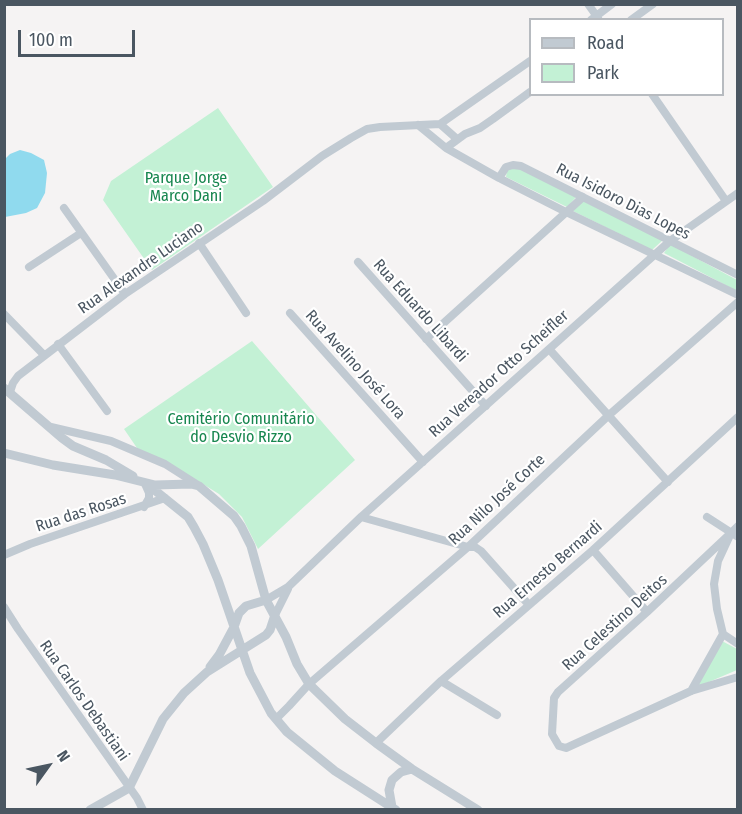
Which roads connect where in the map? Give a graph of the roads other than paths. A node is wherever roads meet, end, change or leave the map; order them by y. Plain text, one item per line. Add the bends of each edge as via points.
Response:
1 (588, 4) edge
2 (612, 4) edge
3 (653, 4) edge
4 (595, 18) edge
5 (634, 18) edge
6 (529, 62) edge
7 (529, 93) edge
8 (653, 96) edge
9 (440, 124) junction
10 (418, 125) junction
11 (458, 139) junction
12 (446, 148) junction
13 (499, 178) junction
14 (738, 193) edge
15 (583, 197) junction
16 (726, 201) junction
17 (64, 208) dead end
18 (566, 212) junction
19 (81, 232) junction
20 (670, 241) junction
21 (199, 243) junction
22 (655, 254) junction
23 (358, 262) dead end
24 (29, 267) dead end
25 (738, 275) edge
26 (125, 294) junction
27 (738, 295) edge
28 (738, 302) edge
29 (246, 313) dead end
30 (290, 313) dead end
31 (4, 314) edge
32 (426, 339) junction
33 (58, 344) junction
34 (549, 349) junction
35 (44, 355) junction
36 (7, 390) edge
37 (486, 406) junction
38 (107, 411) dead end
39 (609, 415) junction
40 (738, 417) edge
41 (50, 427) junction
42 (4, 453) edge
43 (423, 462) junction
44 (144, 482) junction
45 (668, 482) junction
46 (195, 485) junction
47 (164, 497) junction
48 (144, 507) junction
49 (361, 518) junction
50 (707, 518) dead end
51 (738, 526) edge
52 (734, 535) edge
53 (468, 547) junction
54 (593, 550) junction
55 (4, 555) edge
56 (288, 587) junction
57 (266, 600) junction
58 (529, 605) junction
59 (4, 608) edge
60 (647, 612) junction
61 (275, 615) junction
62 (234, 627) junction
63 (723, 634) junction
64 (738, 644) edge
65 (242, 648) junction
66 (207, 672) junction
67 (738, 677) edge
68 (441, 681) junction
69 (309, 684) junction
70 (691, 691) junction
71 (497, 715) dead end
72 (276, 719) junction
73 (376, 744) junction
74 (412, 769) junction
75 (129, 788) junction
76 (394, 808) edge
77 (90, 810) edge
78 (143, 810) edge
79 (478, 810) edge

1 - 4 street
2 - 4 street
3 - 5 street
6 - 9 street
7 - 11 street
8 - 16 street
9 - 10 street, Rua Alexandre Luciano
9 - 11 street
10 - 12 street, Rua Isidoro Dias Lopes
10 - 21 street, Rua Alexandre Luciano via 367,129
11 - 12 street
12 - 13 street, Rua Isidoro Dias Lopes
13 - 15 street, Rua Isidoro Dias Lopes via 506,167 521,166
13 - 18 street, Rua Isidoro Dias Lopes
14 - 16 street, Rua Vereador Otto Scheifler
15 - 18 street
15 - 20 street, Rua Isidoro Dias Lopes
16 - 20 street, Rua Vereador Otto Scheifler
17 - 19 street
18 - 22 street, Rua Isidoro Dias Lopes
18 - 32 street
19 - 24 street
19 - 26 street
20 - 22 street, Rua Vereador Otto Scheifler
20 - 25 street, Rua Isidoro Dias Lopes
21 - 26 street, Rua Alexandre Luciano
21 - 29 street
22 - 27 street, Rua Isidoro Dias Lopes
22 - 34 street, Rua Vereador Otto Scheifler
23 - 32 street, Rua Eduardo Libardi
26 - 33 street, Rua Alexandre Luciano
28 - 39 street, Rua Nilo José Corte
30 - 43 street, Rua Avelino José Lora
31 - 35 street
32 - 37 street, Rua Eduardo Libardi
33 - 35 street, Rua Alexandre Luciano
33 - 38 street
34 - 37 street, Rua Vereador Otto Scheifler
34 - 39 street
35 - 36 street, Rua Alexandre Luciano
36 - 41 street
37 - 43 street, Rua Vereador Otto Scheifler
39 - 45 street
39 - 53 street, Rua Nilo José Corte
40 - 45 street, Rua Ernesto Bernardi
41 - 44 street via 73,446
41 - 46 street via 111,441 165,464
42 - 44 street
43 - 49 street, Rua Vereador Otto Scheifler
44 - 46 street
44 - 47 street
44 - 48 street via 149,493
45 - 54 street, Rua Ernesto Bernardi
46 - 47 street
46 - 57 street via 241,526 251,546
47 - 48 street, Rua das Rosas
47 - 62 street via 188,517 203,544
48 - 55 street, Rua das Rosas
49 - 53 street
49 - 56 street, Rua Vereador Otto Scheifler
50 - 52 street
51 - 52 street, Rua Celestino Deitos
52 - 60 street, Rua Celestino Deitos
52 - 63 street, Rua Celestino Deitos via 718,561 714,584
53 - 58 street via 481,551
53 - 69 street, Rua Nilo José Corte
54 - 58 street, Rua Ernesto Bernardi
54 - 60 street
56 - 57 street, Rua Vereador Otto Scheifler
56 - 61 street, Rua Vereador Otto Scheifler
57 - 61 street
57 - 62 street, Rua Vereador Otto Scheifler via 246,606
58 - 68 street, Rua Ernesto Bernardi
59 - 75 street, Rua Carlos Debastiani
60 - 70 street, Rua Celestino Deitos via 558,692 552,734 566,748
61 - 65 street, Rua Vereador Otto Scheifler via 270,630
61 - 69 street
62 - 65 street
62 - 66 street, Rua Vereador Otto Scheifler
63 - 64 street
63 - 70 street
65 - 66 street, Rua Vereador Otto Scheifler
65 - 72 street via 250,673
66 - 75 street via 163,719
67 - 70 street
68 - 71 street
68 - 73 street, Rua Ernesto Bernardi
69 - 72 street, Rua Nilo José Corte
69 - 73 street
72 - 76 street via 335,771
73 - 74 street
74 - 76 street via 400,772 392,780 389,790
74 - 79 street
75 - 77 street
75 - 78 street, Rua Carlos Debastiani

